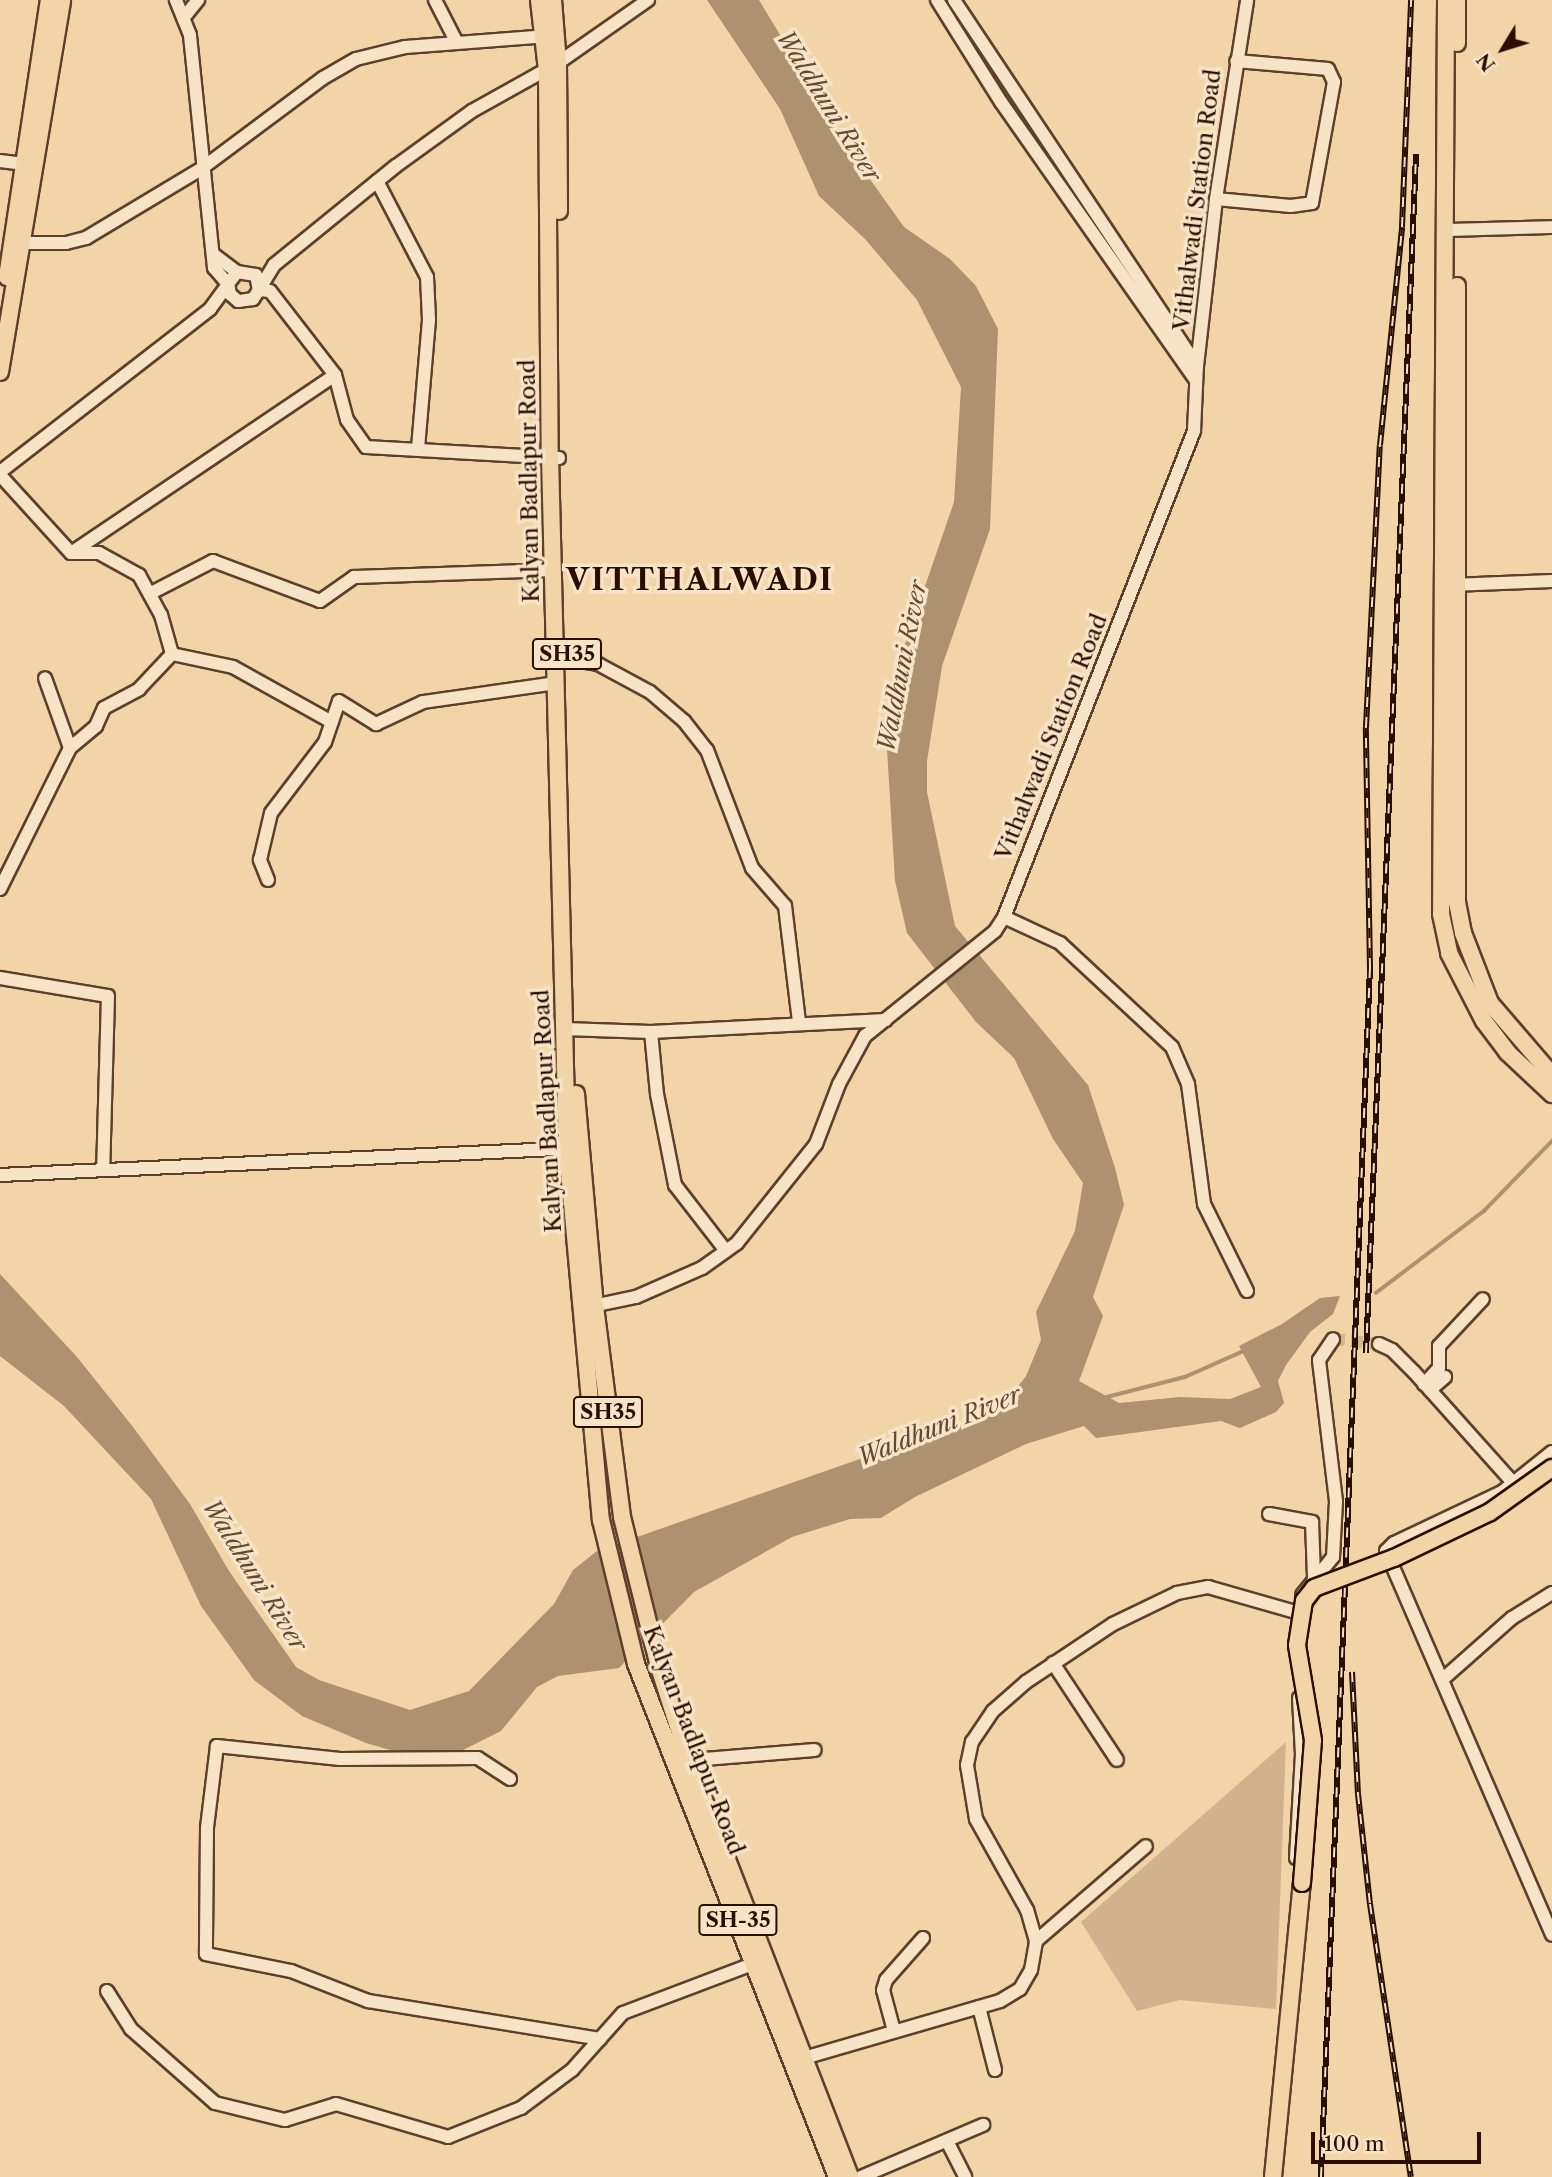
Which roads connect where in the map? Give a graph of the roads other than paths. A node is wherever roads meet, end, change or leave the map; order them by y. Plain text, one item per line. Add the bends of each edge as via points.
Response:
1 (49, 0) edge
2 (62, 0) edge
3 (176, 0) edge
4 (198, 0) edge
5 (435, 0) edge
6 (539, 0) edge
7 (553, 0) edge
8 (648, 0) edge
9 (937, 0) edge
10 (954, 0) edge
11 (1247, 0) edge
12 (1446, 0) edge
13 (1457, 0) edge
14 (185, 16) junction
15 (975, 32) junction
16 (1452, 34) junction
17 (550, 36) junction
18 (963, 41) junction
19 (457, 43) junction
20 (1236, 61) junction
21 (553, 66) junction
22 (0, 161) edge
23 (30, 165) junction
24 (201, 169) junction
25 (377, 181) junction
26 (1216, 199) junction
27 (1552, 228) edge
28 (1451, 229) junction
29 (19, 243) junction
30 (213, 254) junction
31 (274, 265) junction
32 (237, 272) junction
33 (251, 272) junction
34 (228, 284) junction
35 (256, 294) junction
36 (238, 301) junction
37 (210, 309) junction
38 (0, 313) edge
39 (1197, 366) junction
40 (0, 372) edge
41 (335, 375) junction
42 (1196, 381) junction
43 (418, 449) junction
44 (554, 457) junction
45 (0, 474) edge
46 (71, 553) junction
47 (554, 570) junction
48 (1552, 581) edge
49 (1452, 585) junction
50 (151, 593) junction
51 (172, 654) junction
52 (561, 658) junction
53 (46, 678) dead end
54 (556, 683) junction
55 (332, 722) junction
56 (70, 748) junction
57 (268, 880) dead end
58 (0, 889) edge
59 (1449, 902) junction
60 (1004, 917) junction
61 (0, 978) edge
62 (886, 1020) junction
63 (799, 1022) junction
64 (569, 1030) junction
65 (651, 1032) junction
66 (1552, 1075) edge
67 (1552, 1094) edge
68 (573, 1148) junction
69 (103, 1170) junction
70 (0, 1175) edge
71 (726, 1251) junction
72 (1247, 1291) dead end
73 (1483, 1299) dead end
74 (589, 1307) junction
75 (1333, 1339) dead end
76 (1379, 1344) tunnel mouth
77 (1445, 1377) dead end
78 (1427, 1387) junction
79 (1552, 1452) edge
80 (1552, 1468) edge
81 (1514, 1485) junction
82 (1269, 1514) dead end
83 (622, 1517) joint
84 (601, 1520) joint
85 (1314, 1577) junction
86 (1552, 1593) edge
87 (1296, 1612) junction
88 (1053, 1664) junction
89 (1443, 1679) junction
90 (815, 1750) dead end
91 (1117, 1760) dead end
92 (682, 1761) junction
93 (510, 1779) dead end
94 (1146, 1846) dead end
95 (1552, 1935) edge
96 (923, 1938) dead end
97 (1036, 1941) junction
98 (755, 1963) junction
99 (1293, 1983) junction
100 (107, 1991) dead end
101 (979, 2007) junction
102 (894, 2031) junction
103 (600, 2039) junction
104 (799, 2059) junction
105 (995, 2070) dead end
106 (983, 2125) dead end
107 (948, 2143) junction
108 (837, 2177) edge
109 (850, 2177) edge
110 (861, 2177) edge
111 (965, 2177) edge
112 (1273, 2177) edge

1 - 23 main road
2 - 23 main road
3 - 14 street
4 - 14 street
5 - 19 street
6 - 17 main road, Kalyan Badlapur Road / SH35
7 - 17 main road, Kalyan Badlapur Road / SH35
8 - 21 street
9 - 18 street
10 - 15 street
11 - 20 street, Vithalwadi Station Road
12 - 16 main road
13 - 16 main road
14 - 24 street
15 - 18 street
15 - 39 street
16 - 28 main road
17 - 19 street
17 - 21 main road, Kalyan Badlapur Road / SH35
18 - 42 street
19 - 24 street via 405,47 356,59 323,78
20 - 26 street, Vithalwadi Station Road
20 - 26 street via 1328,69 1334,82 1312,204
21 - 25 street via 472,111
21 - 44 main road, Kalyan Badlapur Road / SH35
22 - 23 street
23 - 29 main road
24 - 29 street via 86,238
24 - 30 street
25 - 31 street
25 - 43 street via 427,276 429,320
26 - 39 street, Vithalwadi Station Road
27 - 28 street
28 - 49 main road
29 - 38 main road
29 - 40 main road
30 - 32 street
30 - 34 street via 214,268
31 - 33 street
31 - 35 street
32 - 33 street
32 - 34 street
33 - 35 street
34 - 36 street
34 - 37 street
35 - 36 street
35 - 41 street via 277,301
36 - 37 street
37 - 45 street
39 - 42 street, Vithalwadi Station Road
41 - 43 street via 347,420 366,447
41 - 46 street
42 - 60 street, Vithalwadi Station Road via 1194,431
43 - 44 street
44 - 47 main road, Kalyan Badlapur Road / SH35
44 - 52 main road, Kalyan Badlapur Road / SH35
45 - 46 street
46 - 50 street via 115,558 139,575
47 - 50 street via 354,577 320,601 213,561
47 - 52 main road, Kalyan Badlapur Road / SH35
48 - 49 street
49 - 59 main road
50 - 51 street
51 - 55 street via 233,667
51 - 56 street via 139,689 104,708 96,726
52 - 54 main road, Kalyan Badlapur Road / SH35
52 - 63 street via 598,664 650,692 684,721 708,750 751,868 785,906
52 - 64 main road, Kalyan Badlapur Road / SH35
53 - 56 street
54 - 55 street via 423,702 376,724 339,701
54 - 64 main road, Kalyan Badlapur Road / SH35
55 - 57 street via 325,742 271,813 260,860
56 - 58 street
59 - 66 main road via 1490,1003
59 - 67 main road via 1449,953 1465,990 1507,1052
60 - 62 street, Vithalwadi Station Road via 995,931 923,985
60 - 72 street via 1060,943 1172,1047 1188,1084 1204,1204
61 - 69 street via 108,996
62 - 63 street
62 - 71 street, Vithalwadi Station Road via 865,1036 839,1084 816,1144 775,1200
63 - 65 street
64 - 65 street
64 - 68 main road, Kalyan Badlapur Road / SH35
65 - 71 street via 675,1185
68 - 69 street
68 - 74 main road, Kalyan Badlapur Road / SH35
69 - 70 street
71 - 74 street, Vithalwadi Station Road via 702,1268 636,1297
73 - 78 street via 1440,1346 1439,1368
74 - 83 main road, Kalyan Badlapur Road / SH35
74 - 84 main road, Kalyan Badlapur Road / SH35
75 - 85 street via 1325,1346 1319,1368 1336,1502 1334,1557
76 - 78 street via 1392,1350
77 - 78 street
78 - 81 street
79 - 81 street
80 - 99 main road, bridge via 1490,1512 1394,1558 1314,1588 1304,1601 1297,1645 1313,1740
81 - 89 street via 1386,1551
82 - 85 street via 1312,1522
83 - 92 main road, Kalyan Badlapur Road / SH-35
84 - 92 main road, Kalyan Badlapur Road / SH-35 via 636,1664
85 - 87 street
86 - 89 street via 1512,1618
87 - 88 street via 1209,1587 1177,1593 1113,1624
87 - 99 street via 1291,1649 1302,1755 1287,1963
88 - 91 street
88 - 97 street via 993,1711 972,1742 967,1765 976,1819 1027,1910
89 - 95 street
90 - 92 street
92 - 98 main road, Kalyan Badlapur Road / SH-35
92 - 104 main road, Kalyan Badlapur Road / SH-35
93 - 103 street via 478,1758 340,1759 217,1746 207,1828 206,1954 291,1971 368,2001
94 - 97 street
96 - 102 street via 886,1980 883,1990
97 - 101 street via 1031,1970 1020,1989
98 - 103 street via 623,2013
98 - 104 main road, Kalyan Badlapur Road / SH-35
99 - 112 main road
100 - 103 street via 131,2029 215,2103 285,2120 336,2104 448,2137 521,2108 572,2070
101 - 102 street
101 - 105 street
102 - 104 street
104 - 108 main road, Kalyan Badlapur Road / SH-35
104 - 109 main road, Kalyan Badlapur Road / SH-35
106 - 107 street
107 - 110 street
107 - 111 street

